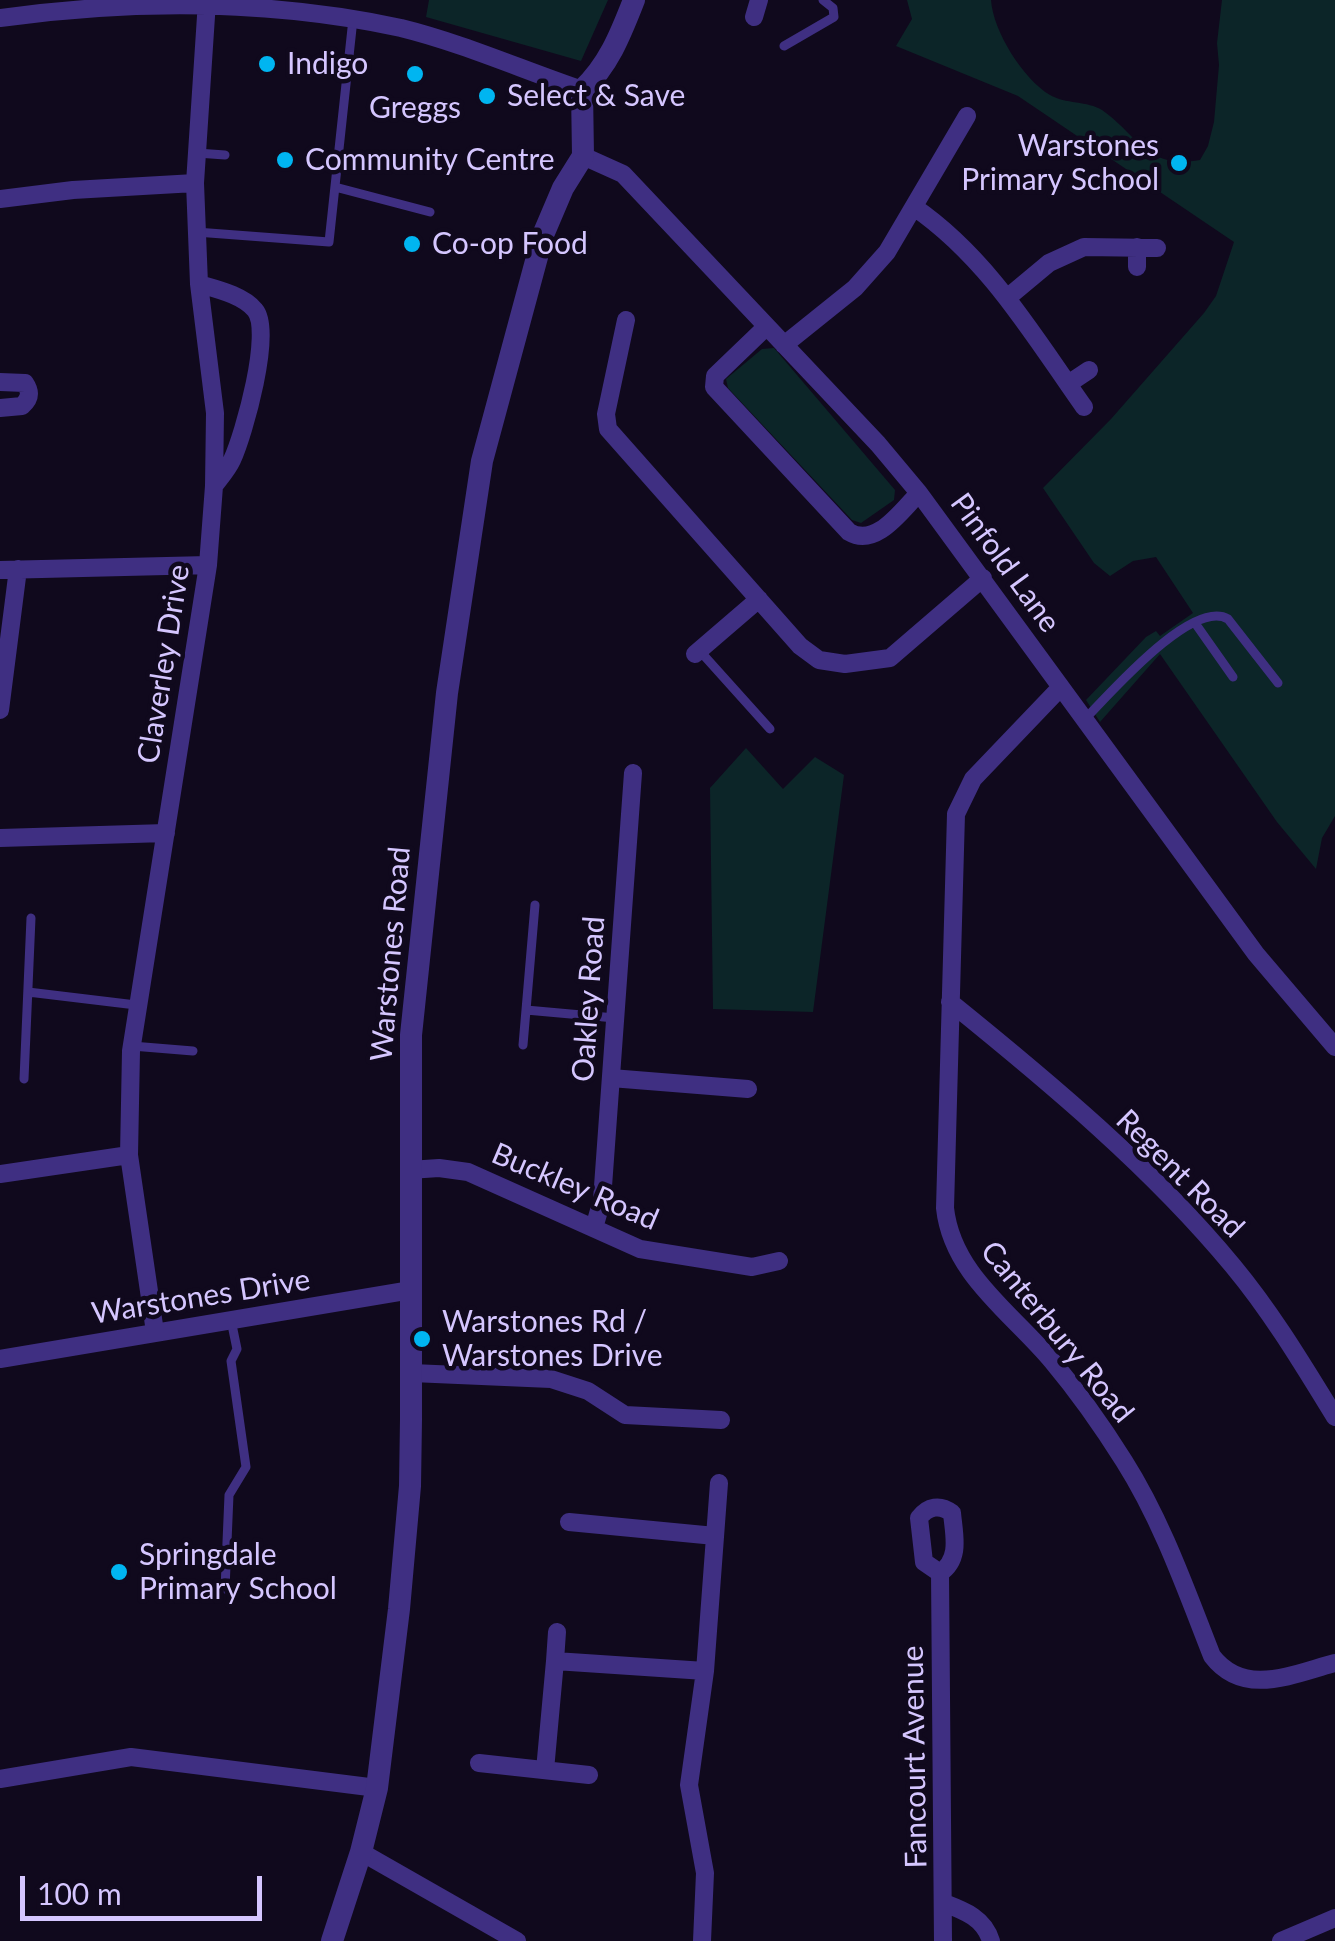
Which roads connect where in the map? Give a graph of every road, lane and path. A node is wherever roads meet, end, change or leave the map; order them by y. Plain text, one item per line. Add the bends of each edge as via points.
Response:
1 (634, 0) edge
2 (824, 0) edge
3 (207, 1) edge
4 (180, 2) edge
5 (47, 5) edge
6 (349, 12) edge
7 (0, 18) edge
8 (784, 46) dead end
9 (582, 90) junction
10 (968, 116) dead end
11 (197, 153) junction
12 (226, 155) dead end
13 (582, 156) junction
14 (195, 183) junction
15 (335, 187) junction
16 (0, 199) edge
17 (914, 208) junction
18 (430, 212) dead end
19 (196, 232) junction
20 (1136, 247) junction
21 (1156, 248) dead end
22 (1137, 268) dead end
23 (199, 284) junction
24 (1007, 298) junction
25 (626, 320) dead end
26 (766, 326) junction
27 (784, 346) junction
28 (1089, 370) dead end
29 (0, 382) edge
30 (1068, 384) junction
31 (1084, 406) dead end
32 (0, 408) edge
33 (214, 486) junction
34 (920, 494) junction
35 (208, 565) junction
36 (9, 570) edge
37 (983, 578) junction
38 (759, 599) junction
39 (1195, 623) junction
40 (697, 652) joint
41 (1233, 677) dead end
42 (1278, 683) dead end
43 (1062, 688) junction
44 (0, 710) edge
45 (1084, 720) junction
46 (770, 729) dead end
47 (633, 772) dead end
48 (166, 832) junction
49 (0, 838) edge
50 (536, 905) dead end
51 (31, 918) dead end
52 (28, 992) junction
53 (950, 1002) junction
54 (136, 1005) junction
55 (526, 1010) junction
56 (615, 1018) junction
57 (132, 1046) junction
58 (523, 1046) dead end
59 (1335, 1047) edge
60 (193, 1051) dead end
61 (611, 1078) junction
62 (24, 1079) dead end
63 (748, 1089) dead end
64 (129, 1155) junction
65 (408, 1170) junction
66 (0, 1174) edge
67 (594, 1228) junction
68 (779, 1261) dead end
69 (412, 1290) junction
70 (231, 1320) junction
71 (155, 1332) junction
72 (0, 1359) edge
73 (412, 1373) junction
74 (1335, 1417) edge
75 (721, 1420) dead end
76 (720, 1483) dead end
77 (569, 1522) dead end
78 (715, 1536) junction
79 (940, 1573) dead end
80 (225, 1589) dead end
81 (558, 1632) dead end
82 (555, 1661) junction
83 (1335, 1663) edge
84 (705, 1672) junction
85 (479, 1763) dead end
86 (544, 1770) junction
87 (589, 1775) dead end
88 (0, 1779) edge
89 (377, 1788) junction
90 (362, 1852) junction
91 (944, 1903) junction
92 (1335, 1918) edge
93 (332, 1941) edge
94 (517, 1941) edge
95 (702, 1941) edge
96 (942, 1941) edge
97 (991, 1941) edge
98 (1281, 1941) edge

1 - 9 street via 615,48
2 - 8 lane via 834,17
3 - 4 street
3 - 6 street
3 - 11 street, Claverley Drive
4 - 5 street
5 - 7 street
6 - 9 street
6 - 15 lane
9 - 13 street, Warstones Road
10 - 17 street via 964,140
11 - 12 lane
11 - 14 street, Claverley Drive
13 - 26 street, Pinfold Lane via 623,174
13 - 65 street, Warstones Road via 543,235 482,461 429,852 411,1035
14 - 16 street
14 - 19 street, Claverley Drive
15 - 18 lane
15 - 19 lane via 329,242
17 - 24 street via 949,232
17 - 27 street via 870,272
19 - 23 street, Claverley Drive
20 - 21 street
20 - 22 street
20 - 24 street via 1070,252
23 - 33 street, Claverley Drive via 215,413
23 - 33 street via 248,304 261,328 249,406 232,462
24 - 30 street
25 - 38 street via 608,429
26 - 27 street, Pinfold Lane
26 - 34 street via 715,376 714,388 856,537 874,535
27 - 34 street, Pinfold Lane
28 - 30 street
29 - 32 street via 18,381 29,389 22,406
30 - 31 street
33 - 35 street, Claverley Drive
34 - 37 street, Pinfold Lane
35 - 36 street
35 - 48 street, Claverley Drive
36 - 44 street
37 - 38 street via 890,658 858,663 819,660
37 - 43 street, Pinfold Lane
38 - 40 street
39 - 41 lane
39 - 42 lane via 1228,619
39 - 45 lane via 1149,652
40 - 46 lane
43 - 45 street, Pinfold Lane
43 - 53 street, Canterbury Road via 973,779 956,814
45 - 59 street, Pinfold Lane via 1256,954
47 - 56 street, Oakley Road
48 - 49 street
48 - 54 street, Claverley Drive
50 - 55 lane
51 - 52 lane
52 - 54 lane
52 - 62 lane
53 - 74 street, Regent Road via 1124,1152 1222,1253 1291,1344
53 - 83 street, Canterbury Road via 945,1208 959,1257 1051,1359 1126,1464 1220,1666 1238,1678 1268,1681
54 - 57 street, Claverley Drive
55 - 56 lane
55 - 58 lane
56 - 61 street, Oakley Road
57 - 60 lane
57 - 64 street, Claverley Drive
61 - 63 street
61 - 67 street, Oakley Road
64 - 66 street
64 - 71 street, Claverley Drive
65 - 67 street, Buckley Road via 468,1172
65 - 69 street, Warstones Road
67 - 68 street, Buckley Road via 640,1250 752,1268
69 - 70 street, Warstones Drive
69 - 73 street, Warstones Road
70 - 71 street, Warstones Drive
70 - 80 lane via 246,1467 229,1494
71 - 72 street, Warstones Drive
73 - 75 street via 552,1378 626,1414
73 - 89 street, Warstones Road via 407,1521
76 - 78 street
77 - 78 street
78 - 84 street
79 - 91 street, Fancourt Avenue
81 - 82 street
82 - 84 street
82 - 86 street
84 - 95 street via 689,1786 705,1873
85 - 86 street
86 - 87 street
88 - 89 street via 131,1758
89 - 90 street, Warstones Road
90 - 93 street, Warstones Road
90 - 94 street
91 - 96 street, Fancourt Avenue
91 - 97 street via 973,1914
92 - 98 street

